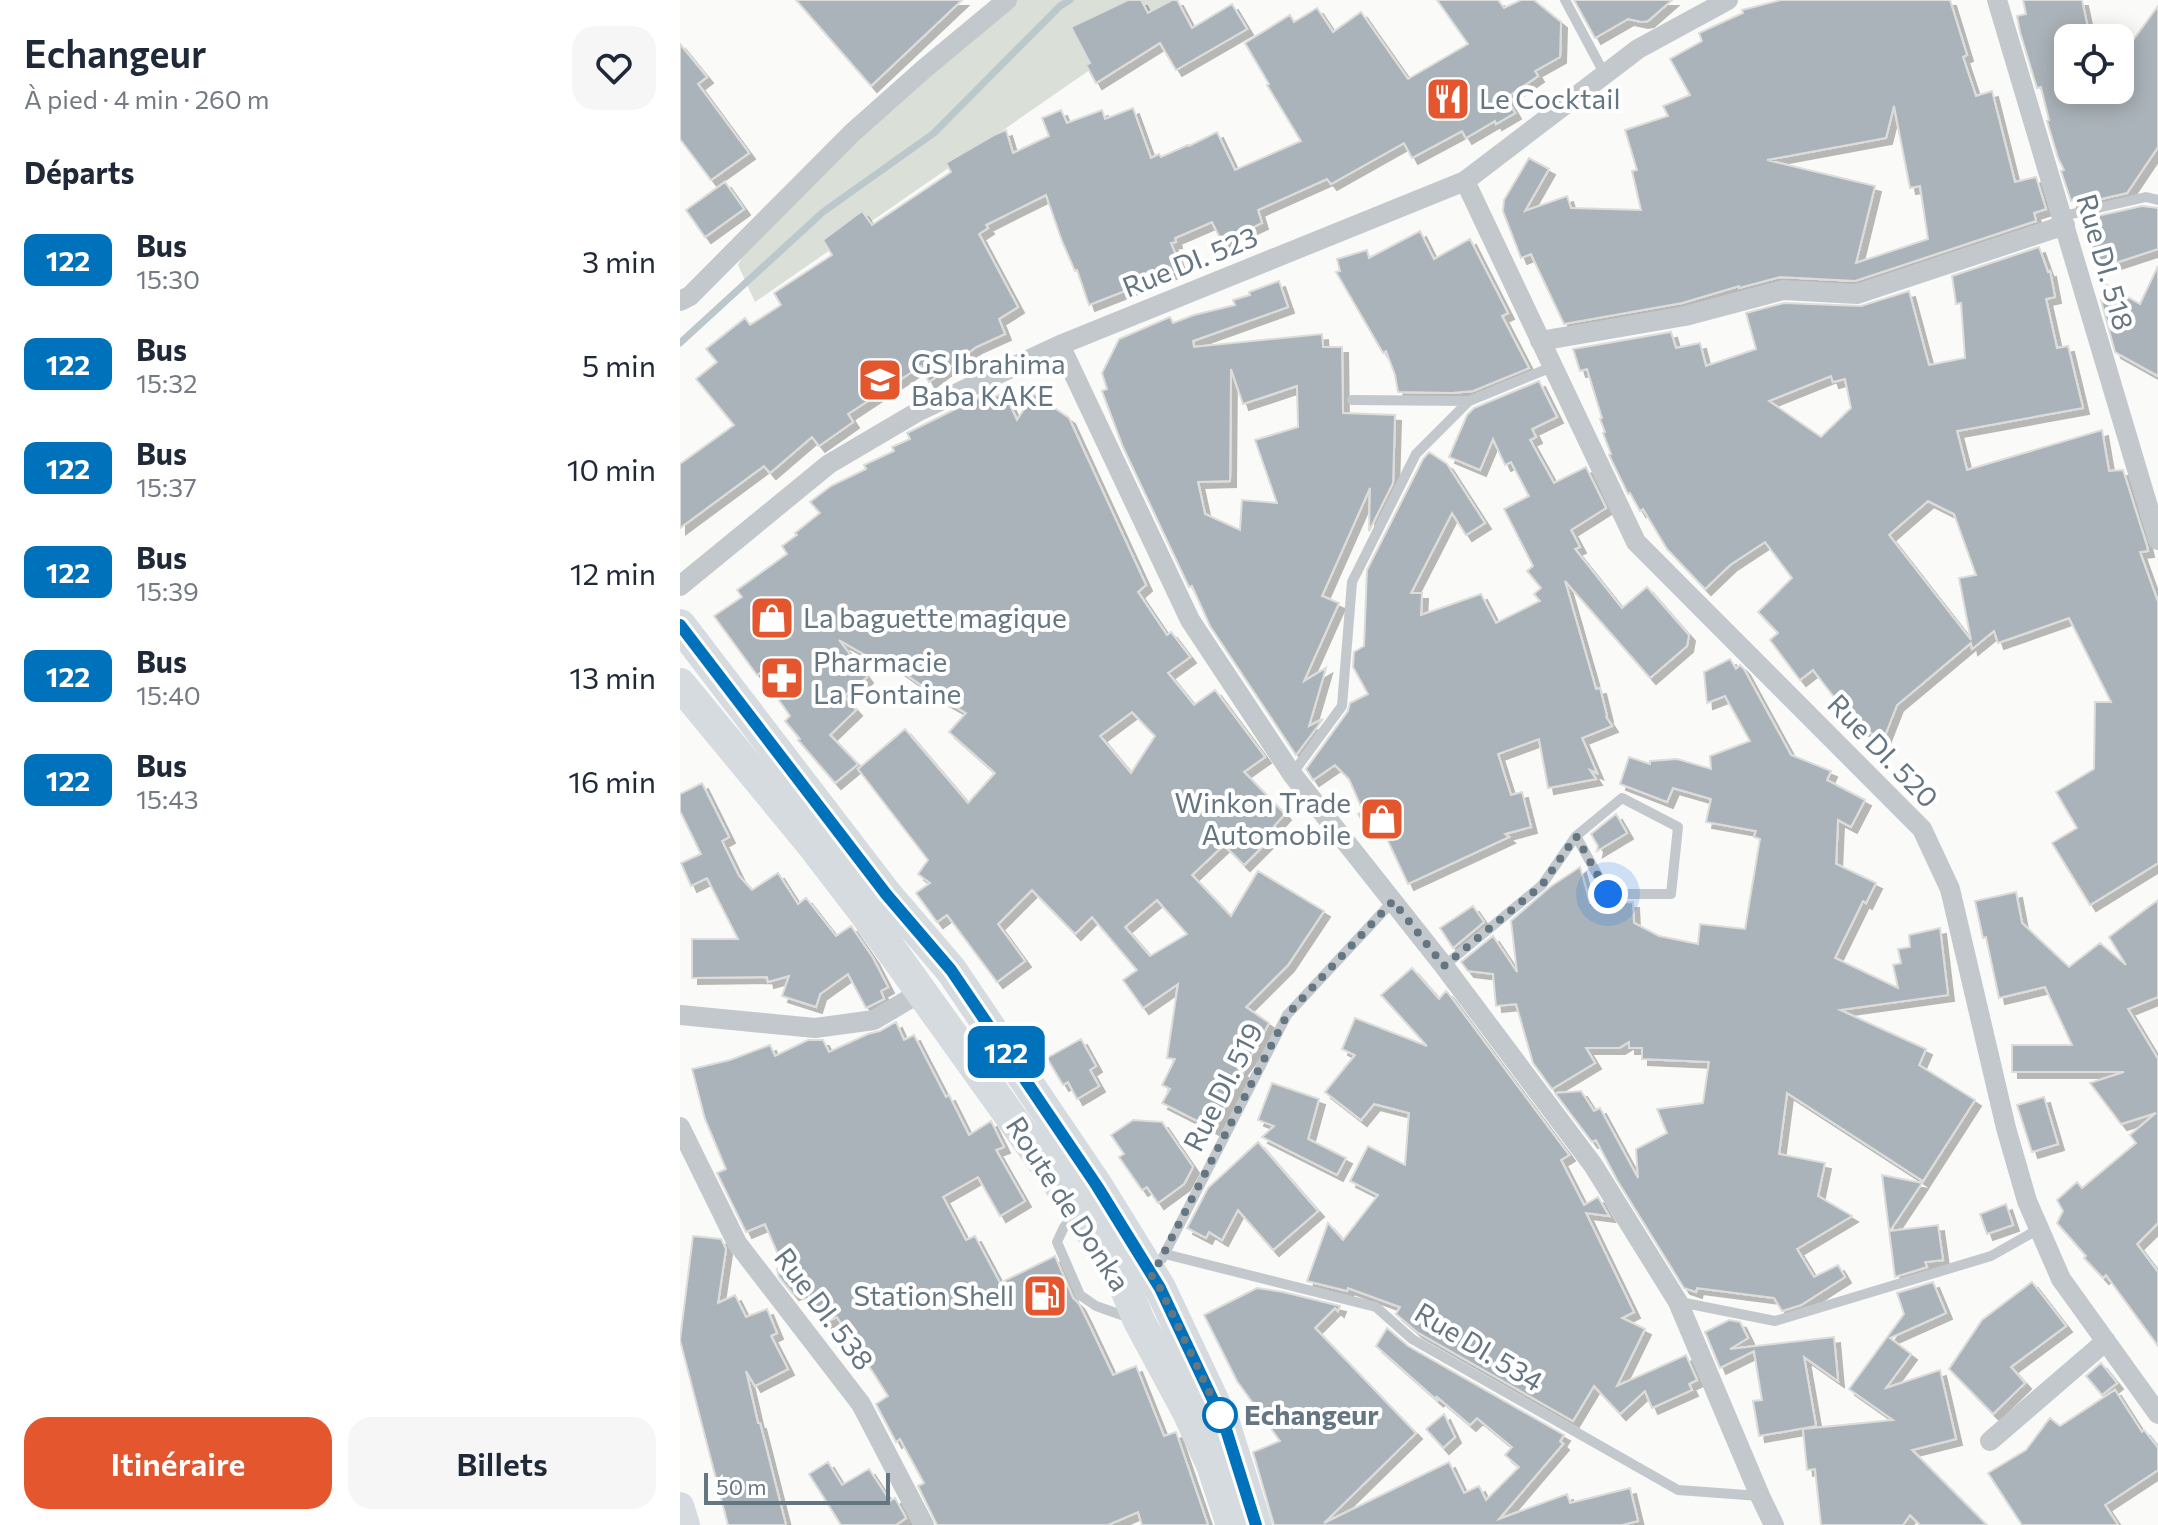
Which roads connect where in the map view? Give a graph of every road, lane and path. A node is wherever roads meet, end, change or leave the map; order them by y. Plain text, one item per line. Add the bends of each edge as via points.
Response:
1 (1007, 0) edge
2 (1565, 0) edge
3 (1726, 0) edge
4 (1997, 0) edge
5 (1604, 73) junction
6 (1465, 181) junction
7 (2158, 200) edge
8 (2064, 220) junction
9 (680, 301) edge
10 (1540, 341) junction
11 (1060, 345) junction
12 (1552, 367) junction
13 (1352, 400) dead end
14 (1469, 401) junction
15 (2154, 512) edge
16 (2158, 540) edge
17 (680, 586) edge
18 (680, 625) edge
19 (680, 684) edge
20 (1292, 774) junction
21 (1576, 836) junction
22 (1393, 901) junction
23 (875, 903) junction
24 (1444, 966) junction
25 (921, 992) junction
26 (680, 1015) edge
27 (680, 1127) edge
28 (1079, 1212) junction
29 (2039, 1229) junction
30 (1159, 1265) junction
31 (1678, 1302) junction
32 (1139, 1321) junction
33 (2106, 1341) junction
34 (2158, 1414) edge
35 (1990, 1441) dead end
36 (1760, 1496) junction
37 (680, 1506) edge
38 (686, 1525) edge
39 (924, 1525) edge
40 (1232, 1525) edge
41 (1256, 1525) edge
42 (1774, 1525) edge

1 - 9 street via 852,133
2 - 5 lane
3 - 5 street, Rue DI. 523
4 - 8 street, Rue DI. 518
5 - 6 street, Rue DI. 523
6 - 10 street, Rue DI. 520
6 - 11 street, Rue DI. 523
7 - 8 lane via 2146,197
8 - 10 street via 1857,294 1783,290 1685,316
8 - 15 street, Rue DI. 518
10 - 12 street, Rue DI. 520
11 - 17 street, Rue DI. 523 via 919,411 829,464
11 - 20 street via 1190,620
12 - 14 lane
12 - 29 street, Rue DI. 520 via 1636,542 1922,829 1950,889 2006,1128
13 - 14 lane
14 - 20 lane via 1416,454 1352,582 1342,706
15 - 16 street, Rue DI. 518
18 - 23 main road, Route de Donka
19 - 23 main road, Route de Donka via 811,843
20 - 22 street
21 - 21 lane via 1622,798 1678,827 1671,894 1608,894
21 - 24 lane via 1542,885
22 - 24 street
22 - 30 lane, Rue DI. 519 via 1287,1015
23 - 25 main road, Route de Donka
23 - 30 main road, Route de Donka via 951,970 1097,1186
24 - 31 street via 1593,1165
25 - 26 street via 874,1020 815,1028
25 - 28 main road, Route de Donka
27 - 39 street, Rue DI. 538 via 737,1243 861,1404
28 - 32 main road, Route de Donka via 1123,1282
28 - 32 lane via 1057,1242 1080,1295
29 - 31 lane via 1991,1256 1775,1321
29 - 33 street, Rue DI. 520 via 2061,1279
30 - 36 lane, Rue DI. 534 via 1376,1307 1412,1339 1678,1490
30 - 41 main road, Route de Donka via 1160,1288 1224,1423
31 - 36 street
32 - 40 main road, Route de Donka via 1188,1412
33 - 34 street, Rue DI. 520
33 - 35 street
36 - 42 street
37 - 38 main road

